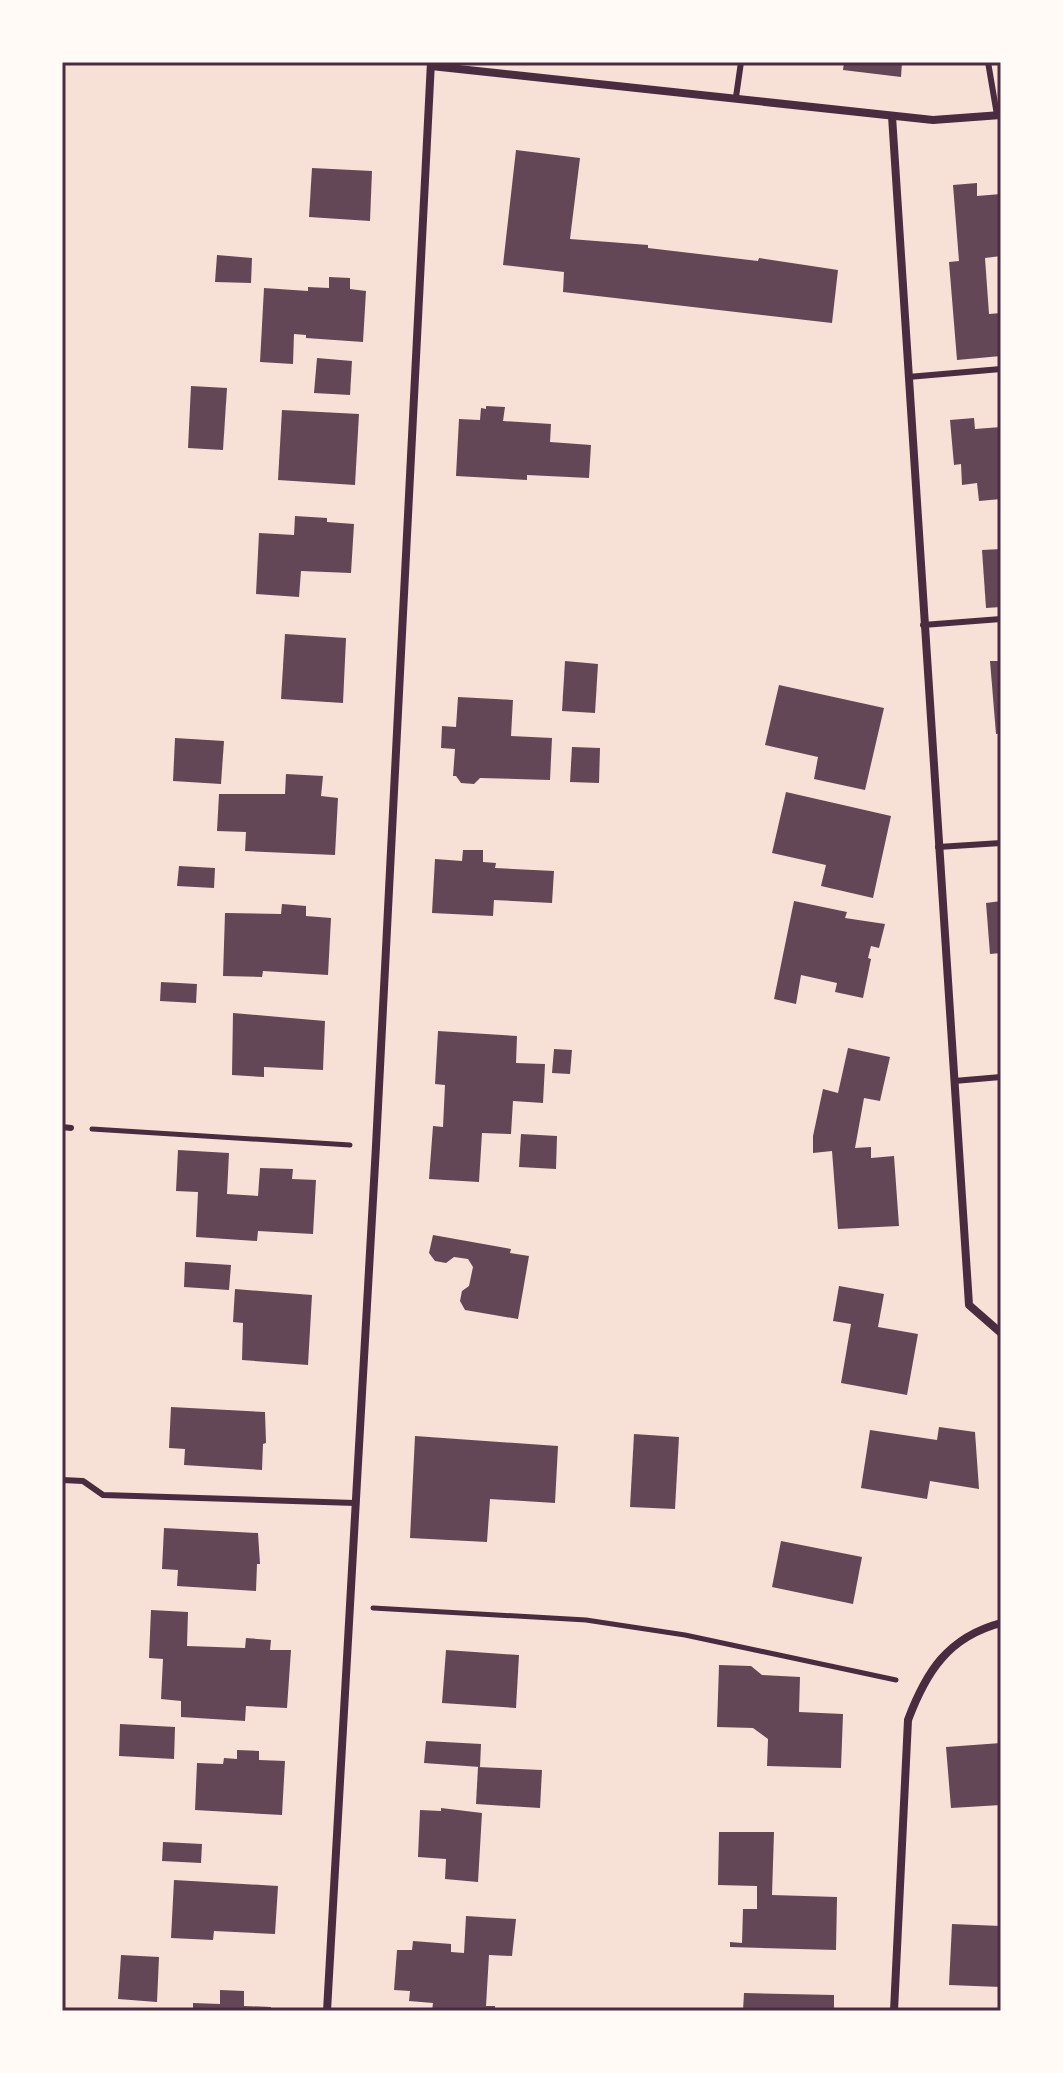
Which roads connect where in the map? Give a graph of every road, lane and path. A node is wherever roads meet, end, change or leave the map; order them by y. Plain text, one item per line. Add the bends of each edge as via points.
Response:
1 (741, 62) edge
2 (988, 62) edge
3 (431, 64) edge
4 (736, 97) junction
5 (999, 115) edge
6 (892, 116) junction
7 (1001, 369) edge
8 (908, 377) junction
9 (1001, 619) edge
10 (923, 625) junction
11 (1001, 843) edge
12 (938, 847) junction
13 (1001, 1077) edge
14 (954, 1081) junction
15 (62, 1127) edge
16 (71, 1128) joint
17 (376, 1146) junction
18 (1001, 1333) edge
19 (62, 1480) edge
20 (355, 1503) junction
21 (350, 1607) junction
22 (1001, 1623) edge
23 (921, 1686) junction
24 (327, 2011) edge
25 (894, 2011) edge

1 - 4 lane
2 - 5 lane
3 - 4 street
3 - 17 street
4 - 6 street
5 - 6 street via 933,120
6 - 8 street
7 - 8 lane
8 - 10 street
9 - 10 lane
10 - 12 street
11 - 12 lane
12 - 14 street
13 - 14 lane
14 - 18 street via 969,1305
15 - 16 lane
16 - 17 path
17 - 20 street
19 - 20 lane via 83,1481 103,1495
20 - 21 street
21 - 23 path via 586,1620 685,1635
21 - 24 street
22 - 23 street via 957,1644
23 - 25 street via 908,1720

